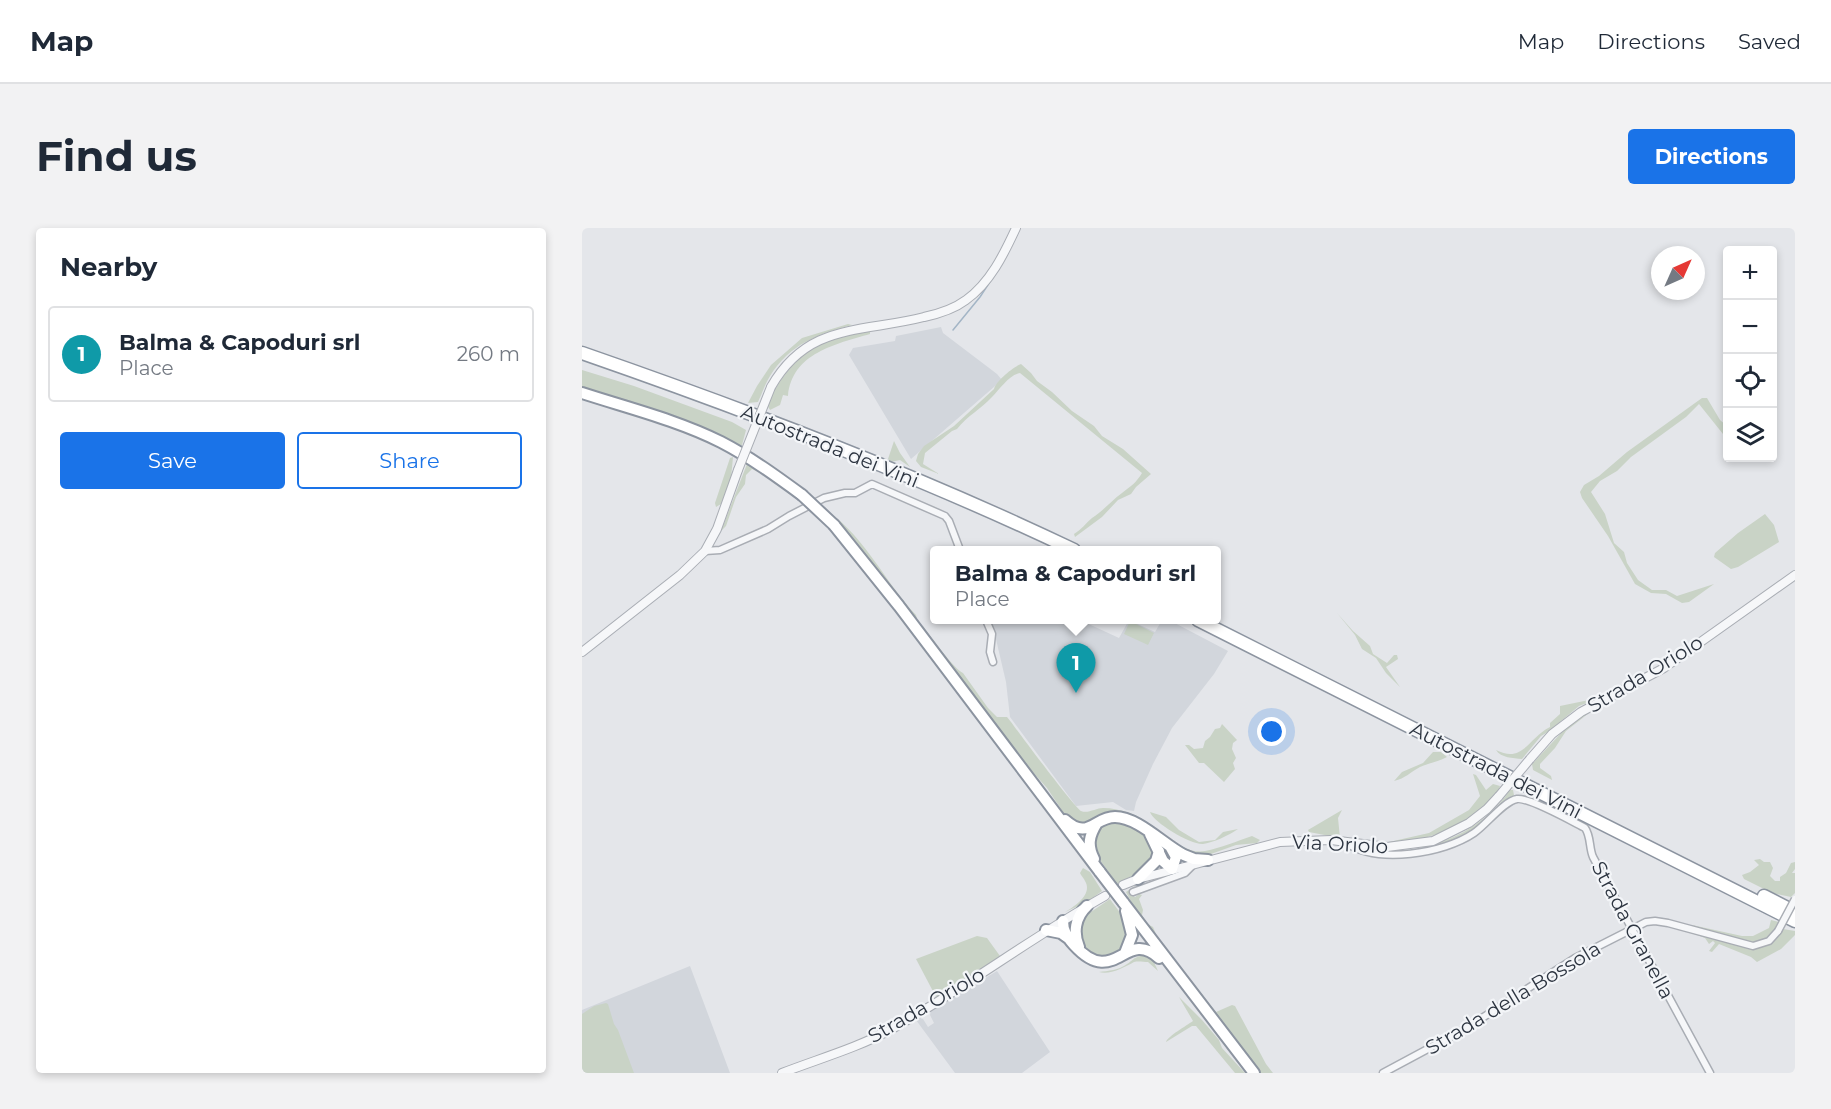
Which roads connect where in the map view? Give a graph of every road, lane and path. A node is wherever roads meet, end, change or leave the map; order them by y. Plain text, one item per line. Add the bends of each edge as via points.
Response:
1 (1016, 228) edge
2 (582, 353) edge
3 (582, 362) edge
4 (582, 393) edge
5 (958, 546) edge
6 (1046, 546) edge
7 (1065, 546) edge
8 (705, 551) junction
9 (1795, 575) edge
10 (1221, 623) edge
11 (988, 624) edge
12 (1205, 624) edge
13 (582, 652) edge
14 (993, 662) dead end
15 (1530, 759) joint
16 (1055, 813) junction
17 (1098, 823) junction
18 (1145, 830) junction
19 (1345, 842) junction
20 (1169, 846) junction
21 (1159, 851) junction
22 (1208, 860) junction
23 (1194, 863) junction
24 (1172, 869) junction
25 (1100, 872) junction
26 (1138, 879) junction
27 (1123, 885) dead end
28 (1133, 892) dead end
29 (1105, 896) dead end
30 (1795, 899) edge
31 (1087, 906) junction
32 (1126, 909) junction
33 (1795, 912) edge
34 (1063, 921) junction
35 (1795, 921) edge
36 (1632, 929) junction
37 (1046, 930) junction
38 (1072, 936) junction
39 (1125, 953) junction
40 (1171, 966) junction
41 (784, 1073) edge
42 (1254, 1073) edge
43 (1383, 1073) edge
44 (1710, 1073) edge

1 - 8 street, bridge via 998,264 964,302 917,319 829,335 793,357 771,387
2 - 7 highway, Autostrada dei Vini via 835,446
3 - 6 highway, Autostrada dei Vini via 866,467
4 - 16 highway, bridge via 707,435 802,495 834,525 899,606
5 - 8 street via 945,516 872,484 855,493 824,498 768,529 720,550
8 - 13 street
9 - 15 street, Strada Oriolo via 1664,668 1575,716
10 - 33 highway, Autostrada dei Vini
11 - 14 street
12 - 35 highway, Autostrada dei Vini
15 - 19 street, Via Oriolo, bridge via 1487,809 1433,841 1387,847
16 - 17 highway via 1076,828 1086,829
16 - 25 highway
17 - 18 highway via 1121,817
17 - 25 highway via 1089,846
18 - 20 highway
18 - 21 highway
19 - 22 street, Via Oriolo via 1280,842
19 - 36 street, Strada Granella via 1367,852 1430,851 1474,833 1513,801 1528,801 1587,830 1593,857
20 - 22 highway via 1188,857
20 - 24 highway via 1176,857
21 - 24 highway
21 - 26 highway via 1156,861
22 - 23 street, Via Oriolo
23 - 24 street, Via Oriolo
23 - 28 street via 1185,873
24 - 26 street, Via Oriolo
25 - 32 highway, bridge
26 - 27 street, Via Oriolo
29 - 31 street
30 - 36 street, Strada della Bossola, bridge via 1779,931 1769,941 1753,946 1660,921
31 - 34 street
31 - 38 highway
32 - 39 highway via 1132,934
32 - 40 highway
34 - 37 street
34 - 38 highway
36 - 43 street, Strada della Bossola via 1560,967 1465,1029
36 - 44 street, Strada Granella
37 - 38 highway
37 - 41 street, Strada Oriolo via 890,1030
38 - 39 highway via 1082,953 1094,961 1108,963
39 - 40 highway via 1145,948
40 - 42 highway

